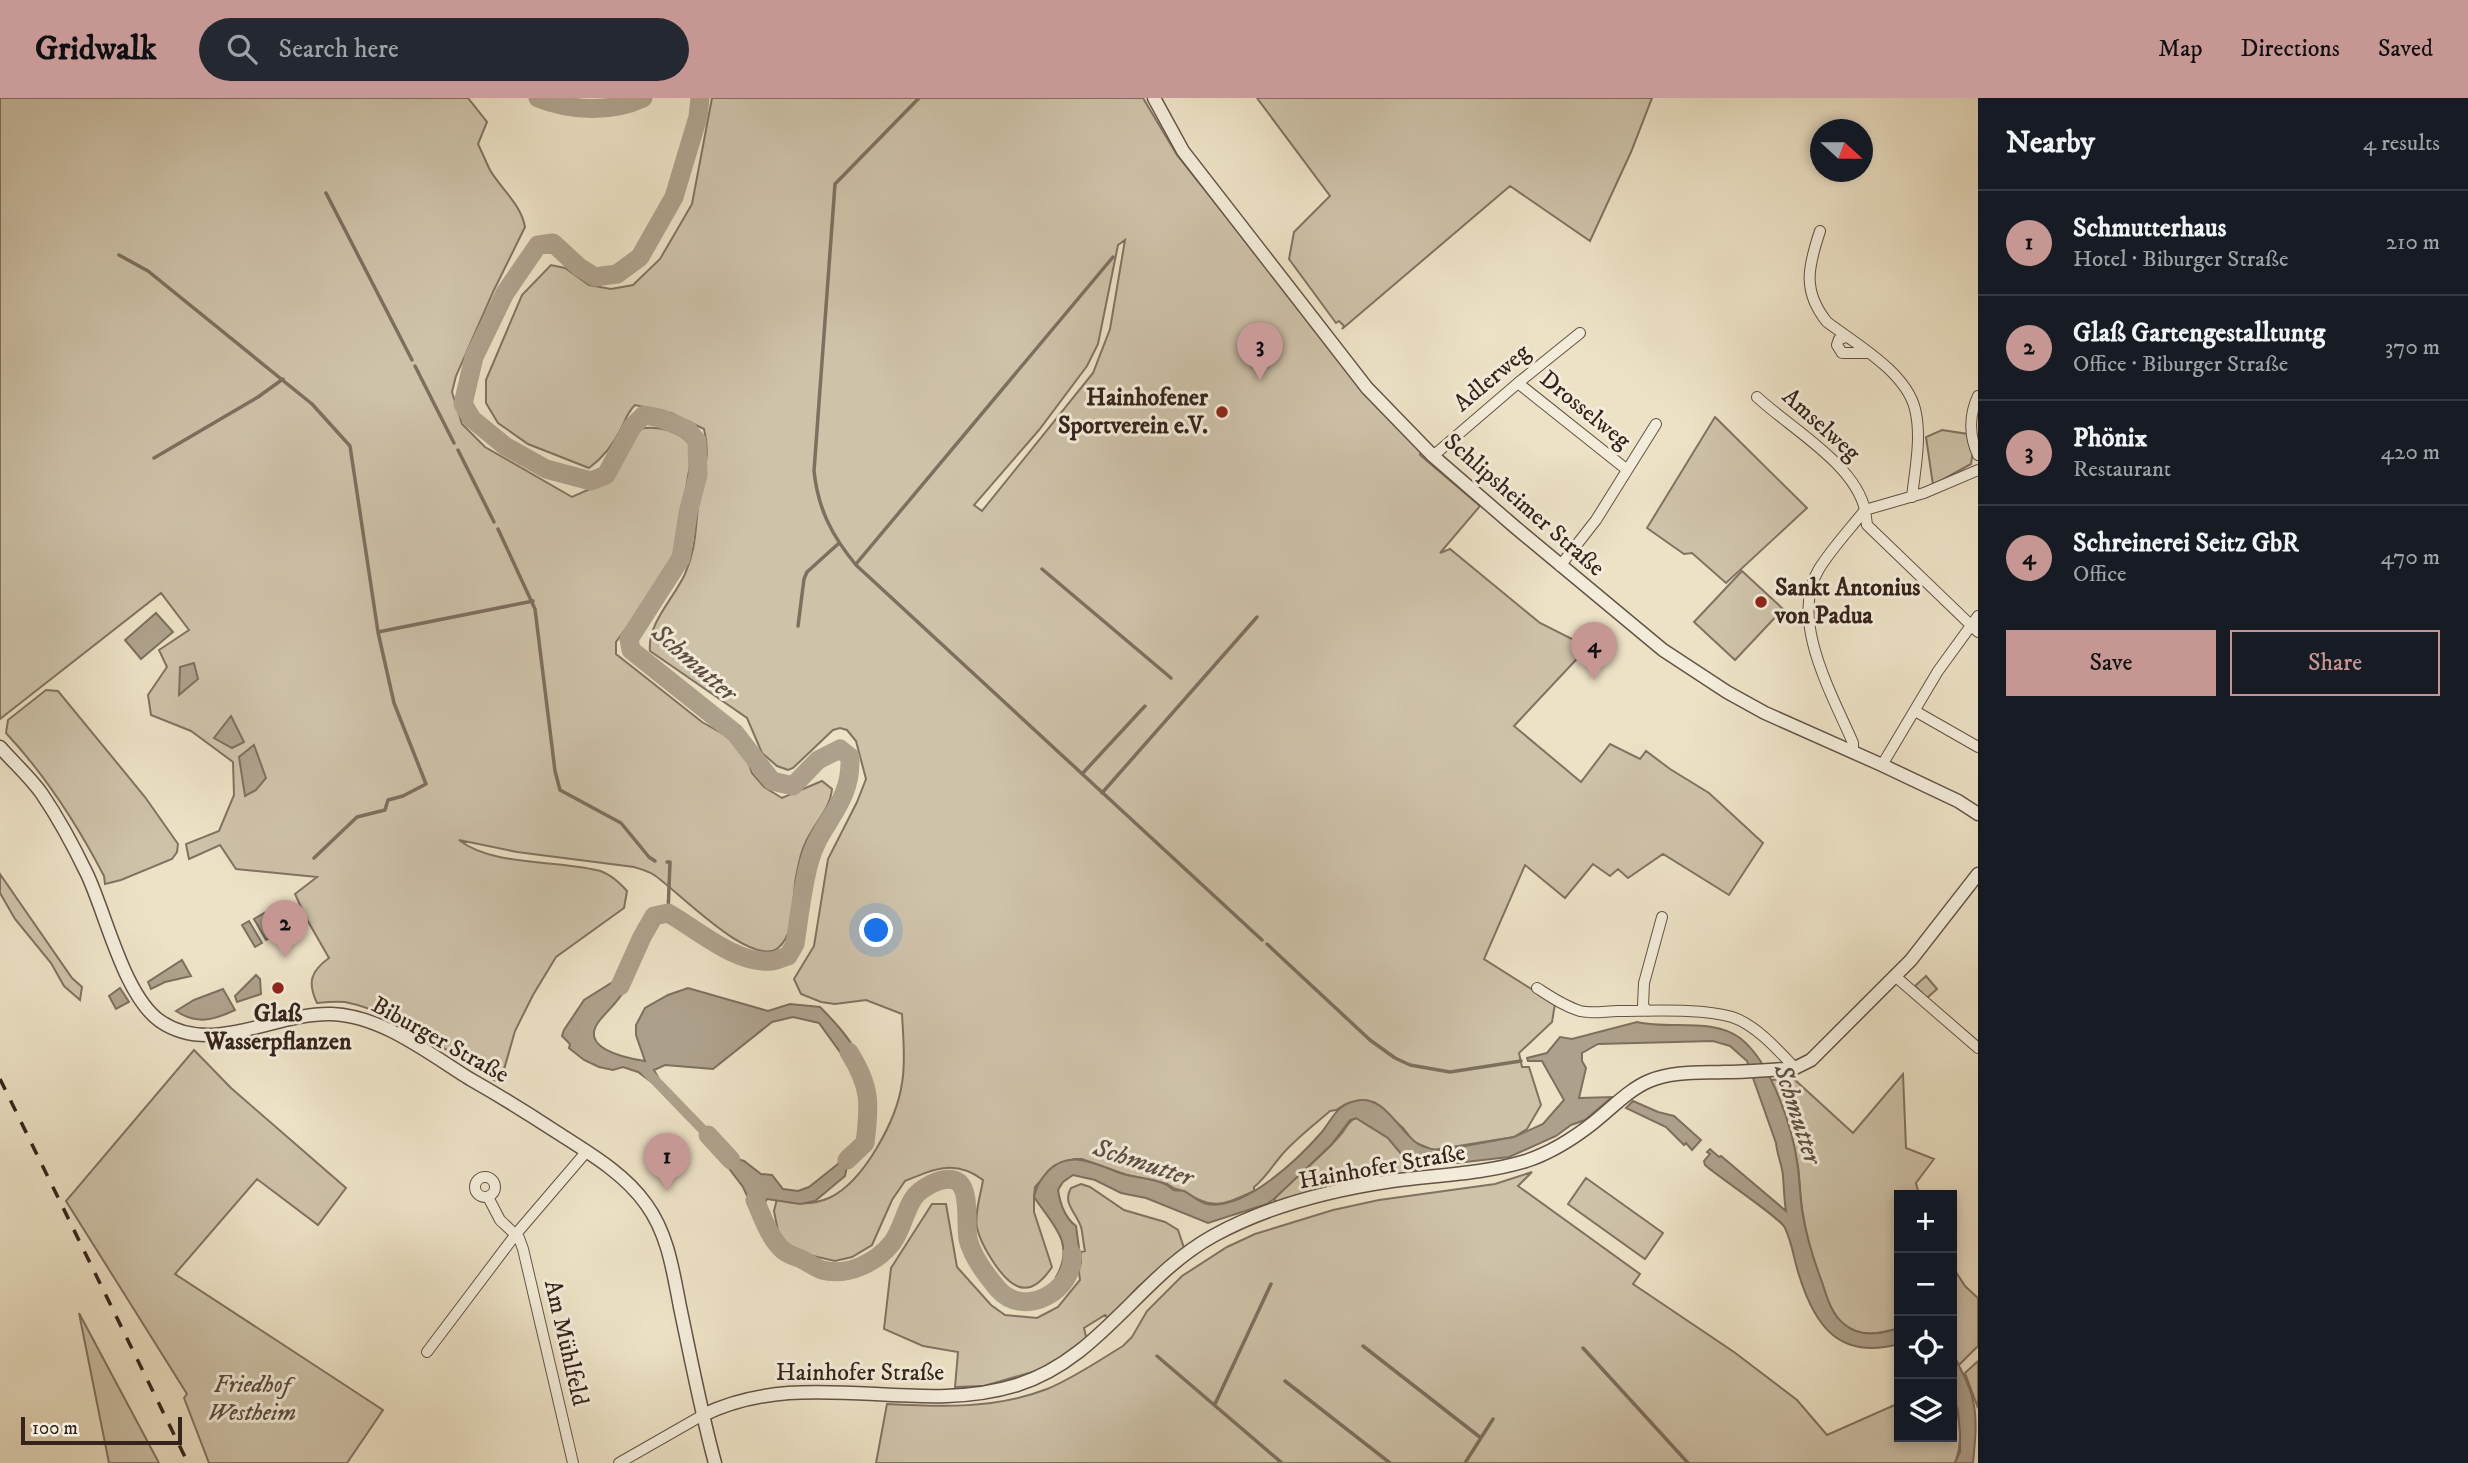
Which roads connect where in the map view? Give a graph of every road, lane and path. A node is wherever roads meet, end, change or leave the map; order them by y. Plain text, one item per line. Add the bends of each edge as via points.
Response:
1 (1154, 98) edge
2 (1820, 231) dead end
3 (1580, 334) dead end
4 (1847, 337) junction
5 (1869, 353) junction
6 (1518, 383) junction
7 (1978, 396) edge
8 (1757, 397) dead end
9 (1656, 424) dead end
10 (1978, 455) edge
11 (1433, 456) junction
12 (1626, 470) junction
13 (1978, 470) edge
14 (1912, 497) junction
15 (1866, 510) junction
16 (1560, 566) junction
17 (1978, 616) edge
18 (1974, 629) edge
19 (1915, 711) junction
20 (0, 747) edge
21 (1978, 747) edge
22 (1853, 751) junction
23 (1882, 765) junction
24 (1978, 814) edge
25 (1978, 874) edge
26 (1662, 917) dead end
27 (1896, 977) junction
28 (1537, 988) dead end
29 (1648, 1011) junction
30 (1978, 1048) edge
31 (1789, 1069) junction
32 (587, 1151) junction
33 (488, 1197) dead end
34 (516, 1234) junction
35 (427, 1352) dead end
36 (703, 1415) junction
37 (573, 1463) edge
38 (619, 1463) edge
39 (715, 1463) edge

1 - 11 street, Schlipsheimer Straße via 1183,151 1367,388
2 - 4 street via 1809,288 1819,313
3 - 6 street, Adlerweg
4 - 5 street
4 - 5 street via 1838,342 1842,353
5 - 14 street via 1892,372 1915,408
6 - 11 street, Adlerweg
6 - 12 street, Drosselweg
7 - 10 street via 1971,420
8 - 15 street, Amselweg via 1847,473
9 - 12 street, Drosselweg
11 - 16 street, Schlipsheimer Straße
12 - 16 street, Drosselweg via 1597,520
13 - 14 street
14 - 15 street
15 - 18 street, Amselweg via 1867,525
15 - 22 street via 1818,570 1809,603 1815,657
16 - 22 street, Schlipsheimer Straße via 1663,650 1727,692
17 - 18 street
18 - 19 street via 1938,671
19 - 21 street
19 - 23 street
20 - 32 street, Biburger Straße via 41,793 69,838 134,991 159,1020 197,1036 320,1014 349,1015 377,1024
22 - 23 street, Schlipsheimer Straße
23 - 24 street, Schlipsheimer Straße
25 - 27 street
26 - 29 street via 1644,983 1643,1006
27 - 30 street
27 - 31 street via 1811,1060
28 - 29 street via 1583,1012
29 - 31 street via 1732,1018 1782,1054
31 - 36 street, Hainhofer Straße via 1668,1075 1628,1093 1574,1138 1529,1160 1329,1192 1255,1217 1212,1236 1173,1263 1072,1358 1016,1385 946,1395 768,1393
32 - 34 street
32 - 36 street, Biburger Straße via 640,1196 660,1229 674,1273
33 - 34 street via 500,1220
34 - 35 street
34 - 37 street, Am Mühlfeld
36 - 38 street
36 - 39 street, Biburger Straße

